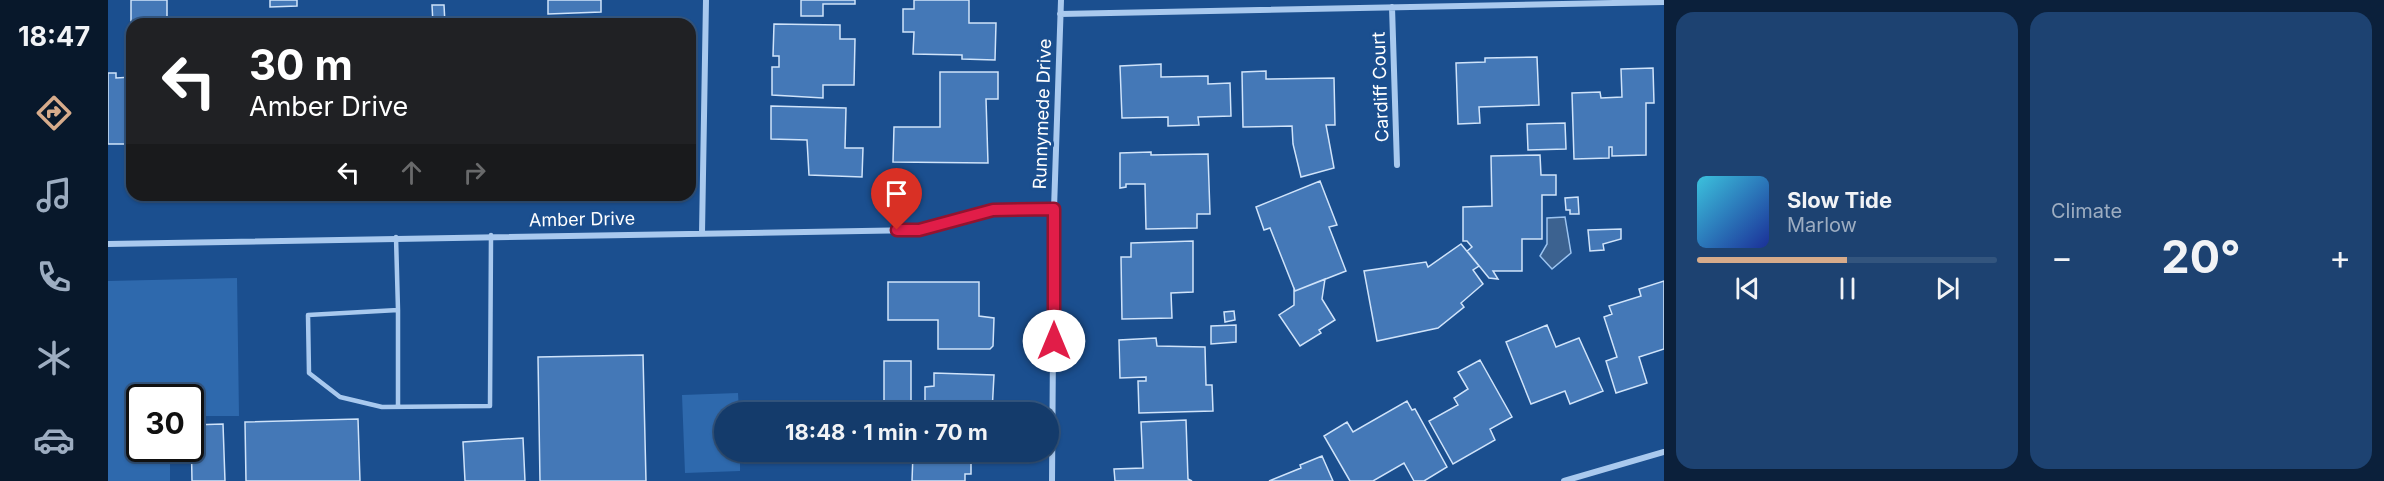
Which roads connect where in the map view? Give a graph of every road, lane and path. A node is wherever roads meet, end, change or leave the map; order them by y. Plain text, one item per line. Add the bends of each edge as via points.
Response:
1 (706, 0) edge
2 (1061, 0) edge
3 (1664, 2) edge
4 (1392, 7) junction
5 (1060, 14) junction
6 (1397, 165) dead end
7 (1054, 209) junction
8 (702, 233) junction
9 (491, 235) junction
10 (396, 237) junction
11 (108, 244) edge
12 (398, 310) junction
13 (398, 407) junction
14 (1664, 452) edge
15 (1052, 481) edge
16 (1564, 481) edge

1 - 8 street
2 - 5 street, Runnymede Drive
3 - 4 street
4 - 5 street
4 - 6 street, Cardiff Court
5 - 7 street, Runnymede Drive
7 - 8 street, Amber Drive via 993,210 919,230
7 - 15 street, Runnymede Drive
8 - 9 street, Amber Drive
9 - 10 street, Amber Drive
9 - 13 lane via 490,406
10 - 11 street, Amber Drive
10 - 12 lane
12 - 13 lane
12 - 13 lane via 308,315 309,373 340,397
14 - 16 street

